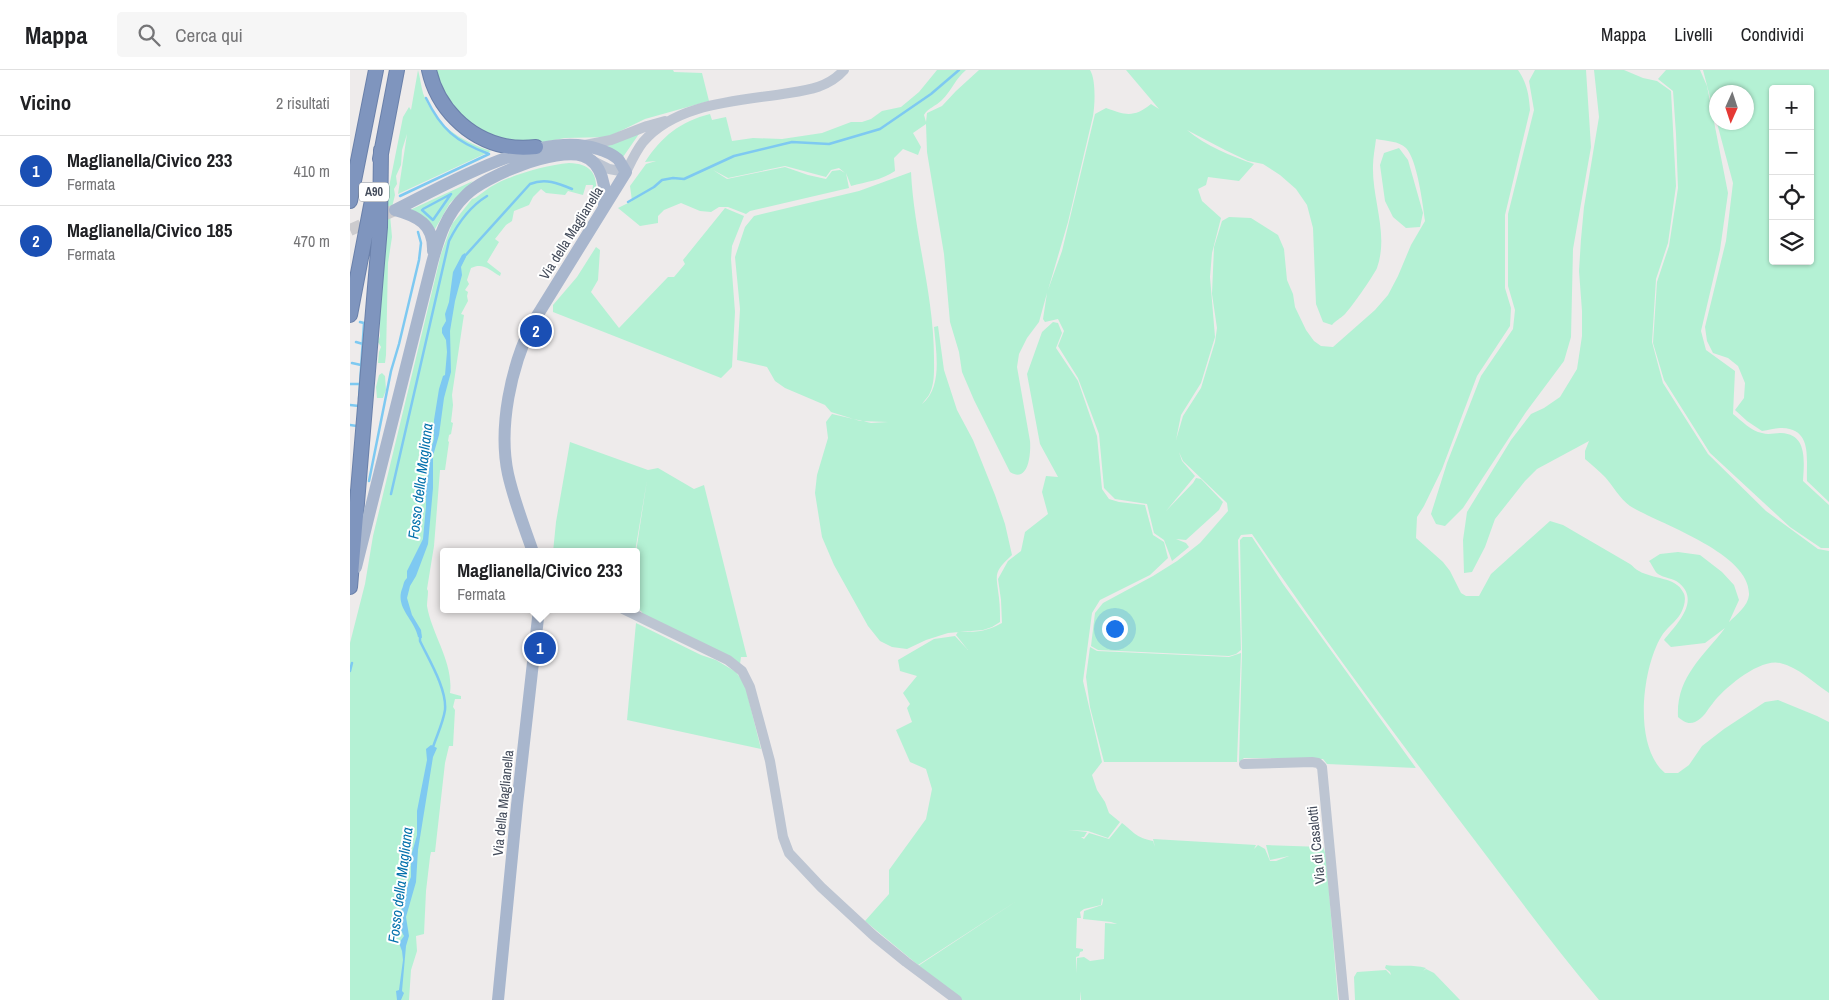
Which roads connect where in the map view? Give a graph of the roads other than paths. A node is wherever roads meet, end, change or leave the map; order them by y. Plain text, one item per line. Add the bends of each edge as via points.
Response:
1 (376, 70) edge
2 (397, 70) edge
3 (429, 70) edge
4 (844, 70) edge
5 (366, 116) junction
6 (674, 119) junction
7 (536, 147) junction
8 (382, 150) junction
9 (585, 151) junction
10 (350, 166) edge
11 (626, 172) junction
12 (350, 200) edge
13 (603, 210) junction
14 (432, 263) junction
15 (350, 314) edge
16 (531, 548) edge
17 (350, 588) edge
18 (539, 613) edge
19 (630, 613) edge
20 (1244, 764) dead end
21 (498, 1000) edge
22 (957, 1000) edge
23 (1344, 1000) edge

1 - 5 highway, A90
2 - 8 highway, A90
3 - 7 highway via 446,108 471,132 500,145
4 - 6 street, Via della Maglianella via 828,83 810,90 711,106
5 - 10 highway
5 - 12 highway, A90
6 - 9 street via 647,126
6 - 11 street, Via della Maglianella via 644,141
7 - 9 main road via 560,144
7 - 14 main road via 462,176 395,210 413,216 427,227 433,241
8 - 15 highway, A90
8 - 17 highway via 380,236
9 - 11 main road via 610,153
9 - 13 main road via 604,184
9 - 14 main road via 542,159 501,173 476,187 457,204 446,220
11 - 13 main road, Via della Maglianella
13 - 16 main road, Via della Maglianella via 532,324 511,386 506,459
14 - 17 main road
18 - 21 main road, Via della Maglianella
19 - 22 street via 728,660 742,671 762,729 789,853 874,936
20 - 23 street, Via di Casalotti via 1312,762 1322,767

